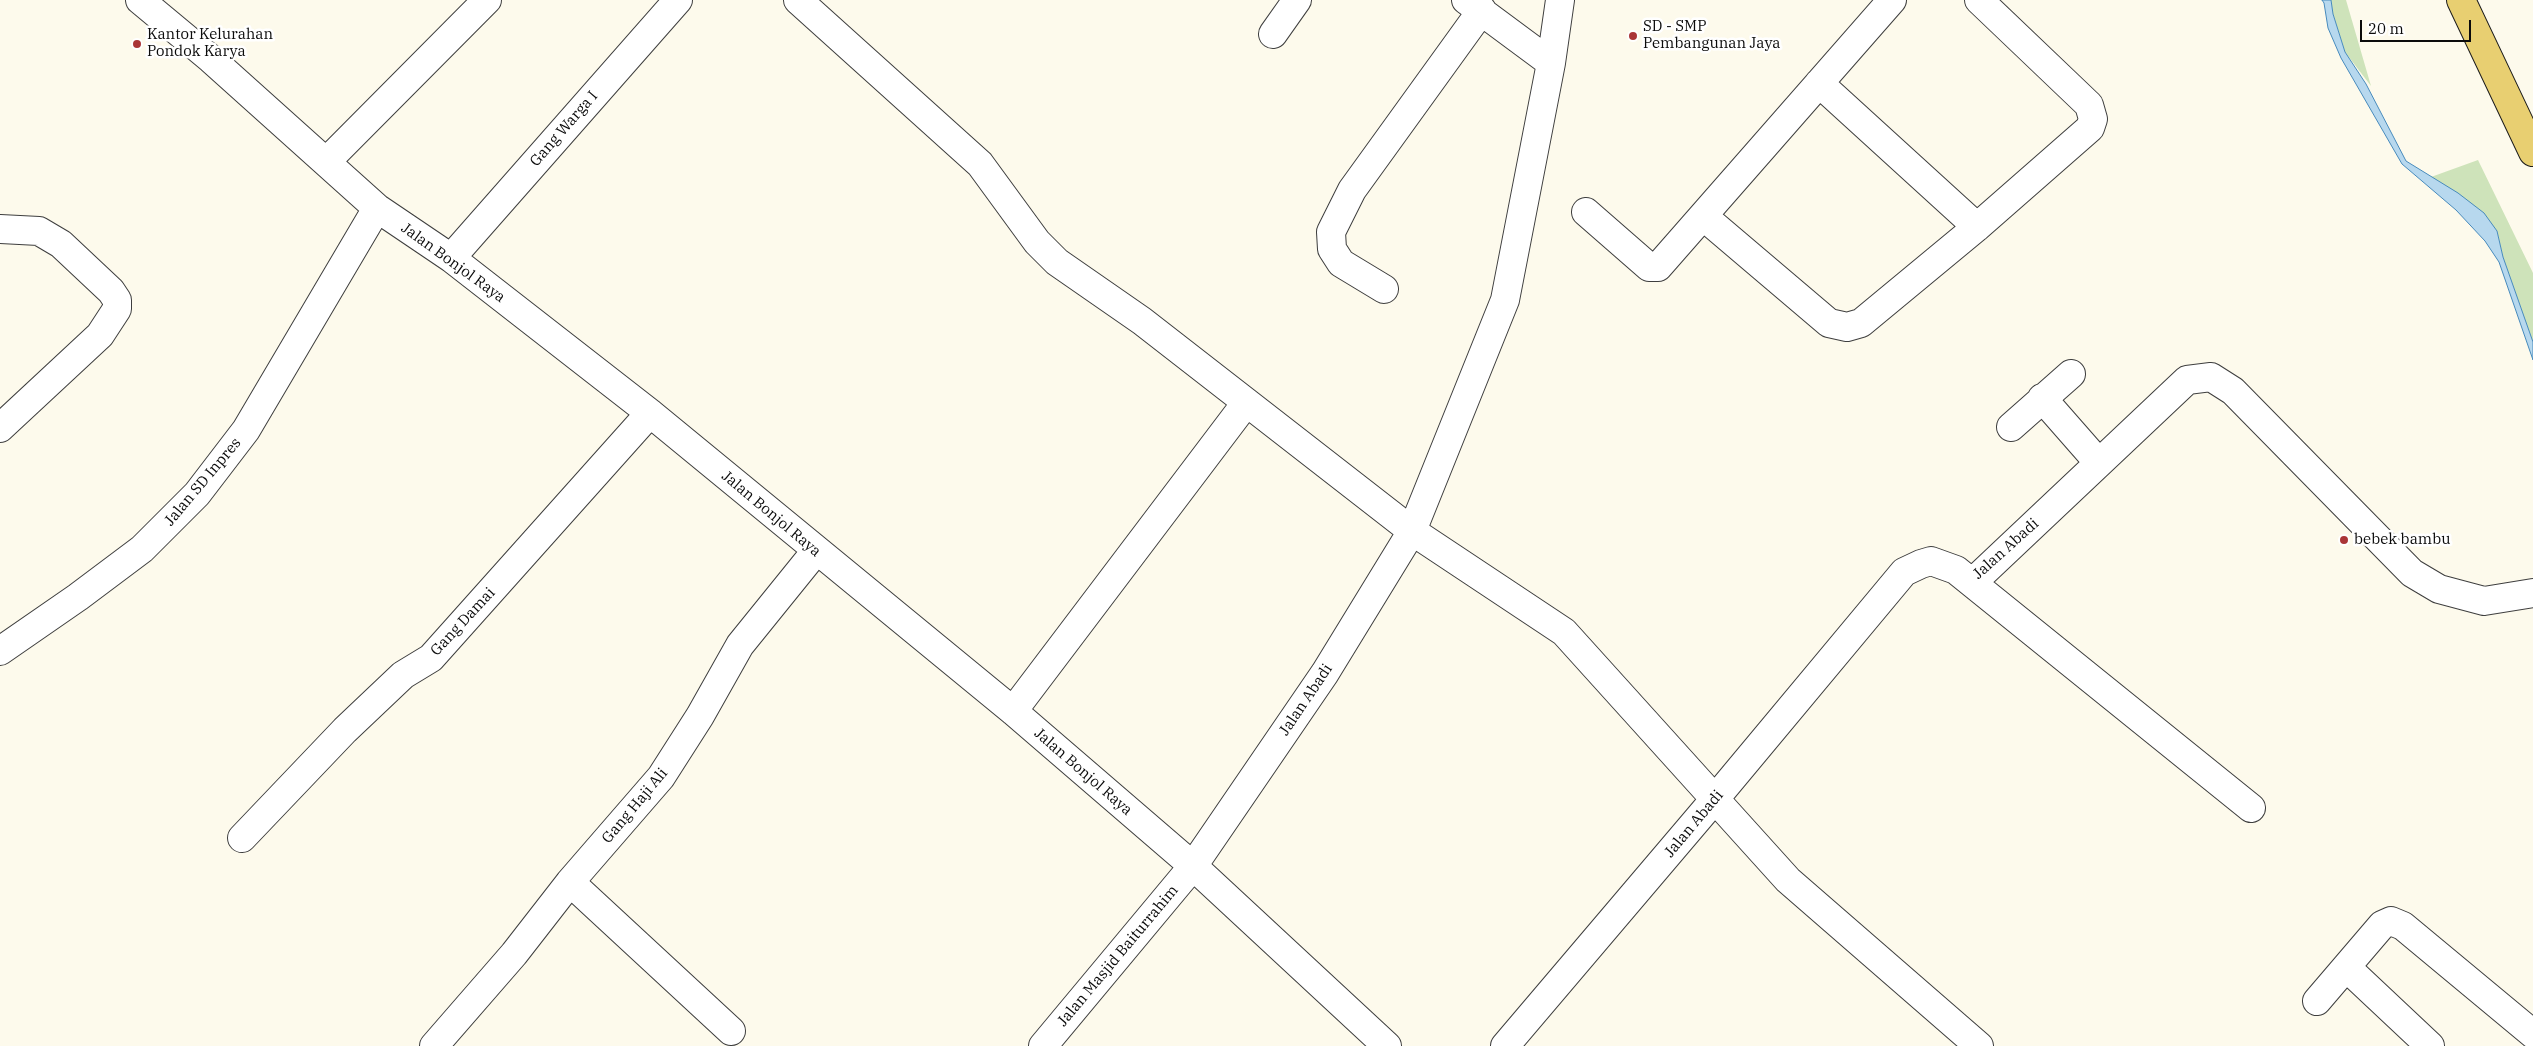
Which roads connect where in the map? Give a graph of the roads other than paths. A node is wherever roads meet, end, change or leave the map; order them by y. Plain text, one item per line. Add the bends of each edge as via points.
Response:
1 (140, 0) edge
2 (487, 0) edge
3 (678, 0) edge
4 (798, 0) edge
5 (1297, 0) edge
6 (1560, 0) edge
7 (1892, 0) edge
8 (1978, 0) edge
9 (2461, 0) edge
10 (1474, 5) edge
11 (1273, 34) dead end
12 (1551, 63) junction
13 (1819, 83) junction
14 (2533, 152) edge
15 (326, 162) junction
16 (377, 208) junction
17 (1586, 212) dead end
18 (1703, 216) junction
19 (1977, 227) junction
20 (0, 228) edge
21 (451, 258) junction
22 (1384, 289) dead end
23 (2071, 374) dead end
24 (2042, 398) junction
25 (1246, 403) junction
26 (650, 414) junction
27 (2011, 427) dead end
28 (0, 428) edge
29 (2099, 463) junction
30 (1412, 531) junction
31 (816, 551) junction
32 (1973, 582) junction
33 (2533, 592) edge
34 (0, 651) edge
35 (1013, 711) junction
36 (1714, 800) junction
37 (2251, 808) dead end
38 (242, 838) dead end
39 (1193, 866) junction
40 (570, 882) junction
41 (2346, 967) junction
42 (2317, 1001) dead end
43 (731, 1031) dead end
44 (2533, 1034) edge
45 (434, 1046) edge
46 (1043, 1046) edge
47 (1387, 1046) edge
48 (1505, 1046) edge
49 (1979, 1046) edge
50 (2430, 1046) edge

1 - 15 street, Jalan Bonjol Raya
2 - 15 street
3 - 21 street, Gang Warga I
4 - 25 street via 980,164 1045,252
5 - 11 street
6 - 12 street, Jalan Abadi
7 - 13 street
8 - 19 street via 2089,105 2093,118 2082,138
9 - 14 main road
10 - 12 street
10 - 22 street via 1352,190 1331,232 1332,249 1341,263
12 - 30 street, Jalan Abadi via 1505,300
13 - 18 street
13 - 19 street
15 - 16 street, Jalan Bonjol Raya
16 - 21 street, Jalan Bonjol Raya
16 - 34 street, Jalan SD Inpres via 246,430 197,494 142,549
17 - 18 street via 1654,268
18 - 19 street via 1829,324 1847,327 1861,323
20 - 28 street via 39,231 61,244 112,291 117,300 117,309 100,335
21 - 26 street, Jalan Bonjol Raya
23 - 24 street
24 - 27 street
24 - 29 street
25 - 30 street
25 - 35 street
26 - 31 street, Jalan Bonjol Raya
26 - 38 street, Gang Damai via 431,658 403,675 345,730
29 - 32 street, Jalan Abadi
29 - 33 street, Jalan Abadi via 2187,380 2211,377 2233,391 2412,573 2439,588 2484,600
30 - 36 street via 1564,632
30 - 39 street, Jalan Abadi via 1325,673
31 - 35 street, Jalan Bonjol Raya
31 - 40 street, Gang Haji Ali via 740,645 662,776
32 - 36 street, Jalan Abadi via 1956,570 1931,561 1904,572
32 - 37 street
35 - 39 street, Jalan Bonjol Raya
36 - 48 street, Jalan Abadi
36 - 49 street via 1788,880
39 - 46 street, Jalan Masjid Baiturrahim
39 - 47 street, Jalan Bonjol Raya
40 - 43 street
40 - 45 street, Gang Haji Ali via 514,954
41 - 42 street
41 - 44 street via 2382,925 2391,921 2402,926
41 - 50 street

